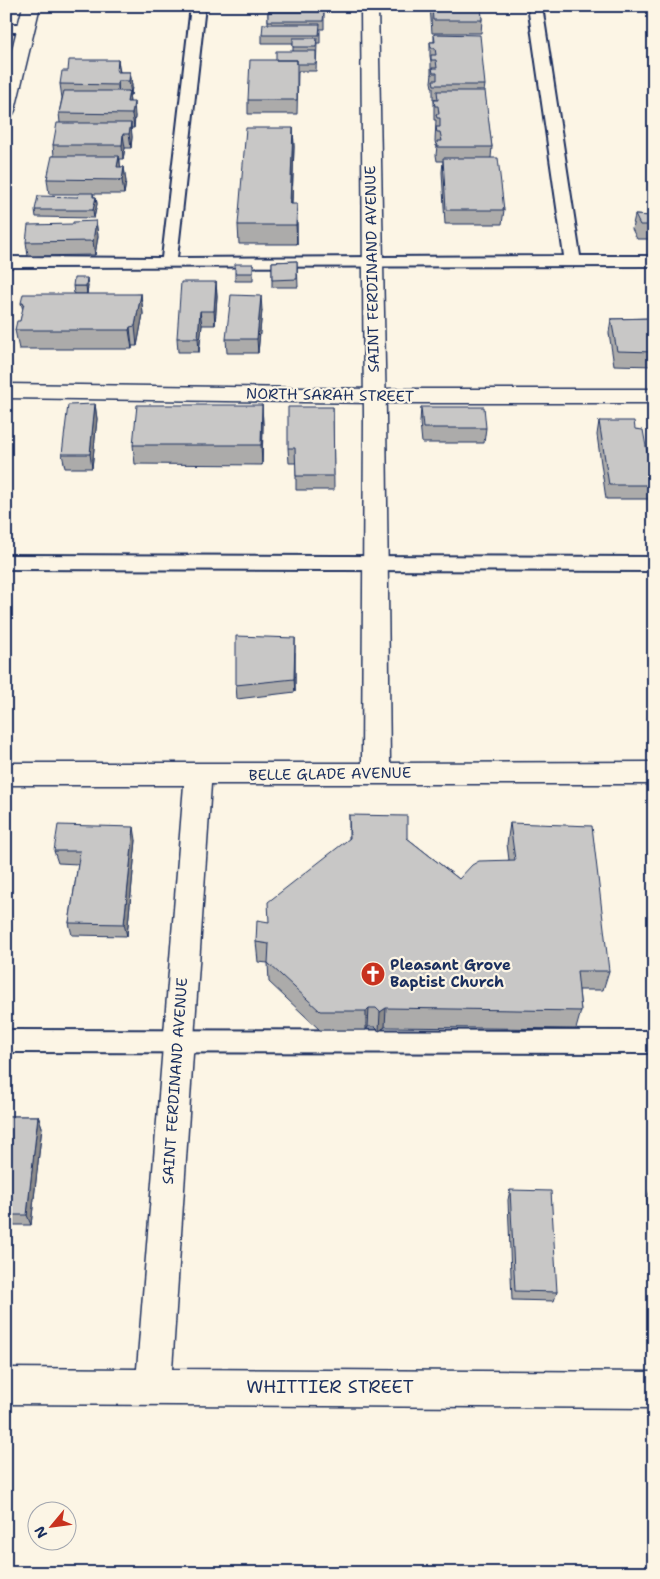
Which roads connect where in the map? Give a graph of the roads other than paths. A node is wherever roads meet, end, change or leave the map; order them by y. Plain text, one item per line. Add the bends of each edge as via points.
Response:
1 (32, 6) edge
2 (198, 6) edge
3 (368, 6) edge
4 (535, 6) edge
5 (6, 28) edge
6 (27, 28) junction
7 (6, 110) edge
8 (372, 261) junction
9 (573, 261) junction
10 (654, 261) edge
11 (6, 262) edge
12 (169, 263) junction
13 (6, 391) edge
14 (374, 396) junction
15 (654, 396) edge
16 (6, 562) edge
17 (375, 564) junction
18 (654, 564) edge
19 (376, 773) junction
20 (654, 773) edge
21 (6, 774) edge
22 (198, 776) junction
23 (6, 1041) edge
24 (178, 1042) junction
25 (654, 1042) edge
26 (6, 1386) edge
27 (153, 1386) junction
28 (654, 1390) edge

1 - 6 street
2 - 12 lane
3 - 8 street, SAINT FERDINAND AVENUE
4 - 9 lane
5 - 6 lane
6 - 7 street
8 - 9 lane
8 - 12 lane
8 - 14 street, SAINT FERDINAND AVENUE
9 - 10 lane
11 - 12 lane
13 - 14 street, NORTH SARAH STREET
14 - 15 street, NORTH SARAH STREET
14 - 17 street, SAINT FERDINAND AVENUE
16 - 17 lane
17 - 18 lane
17 - 19 street, SAINT FERDINAND AVENUE
19 - 20 street, BELLE GLADE AVENUE
19 - 22 street, BELLE GLADE AVENUE
21 - 22 street, BELLE GLADE AVENUE
22 - 24 street, SAINT FERDINAND AVENUE
23 - 24 lane
24 - 25 lane
24 - 27 street, SAINT FERDINAND AVENUE
26 - 27 street, WHITTIER STREET
27 - 28 street, WHITTIER STREET

